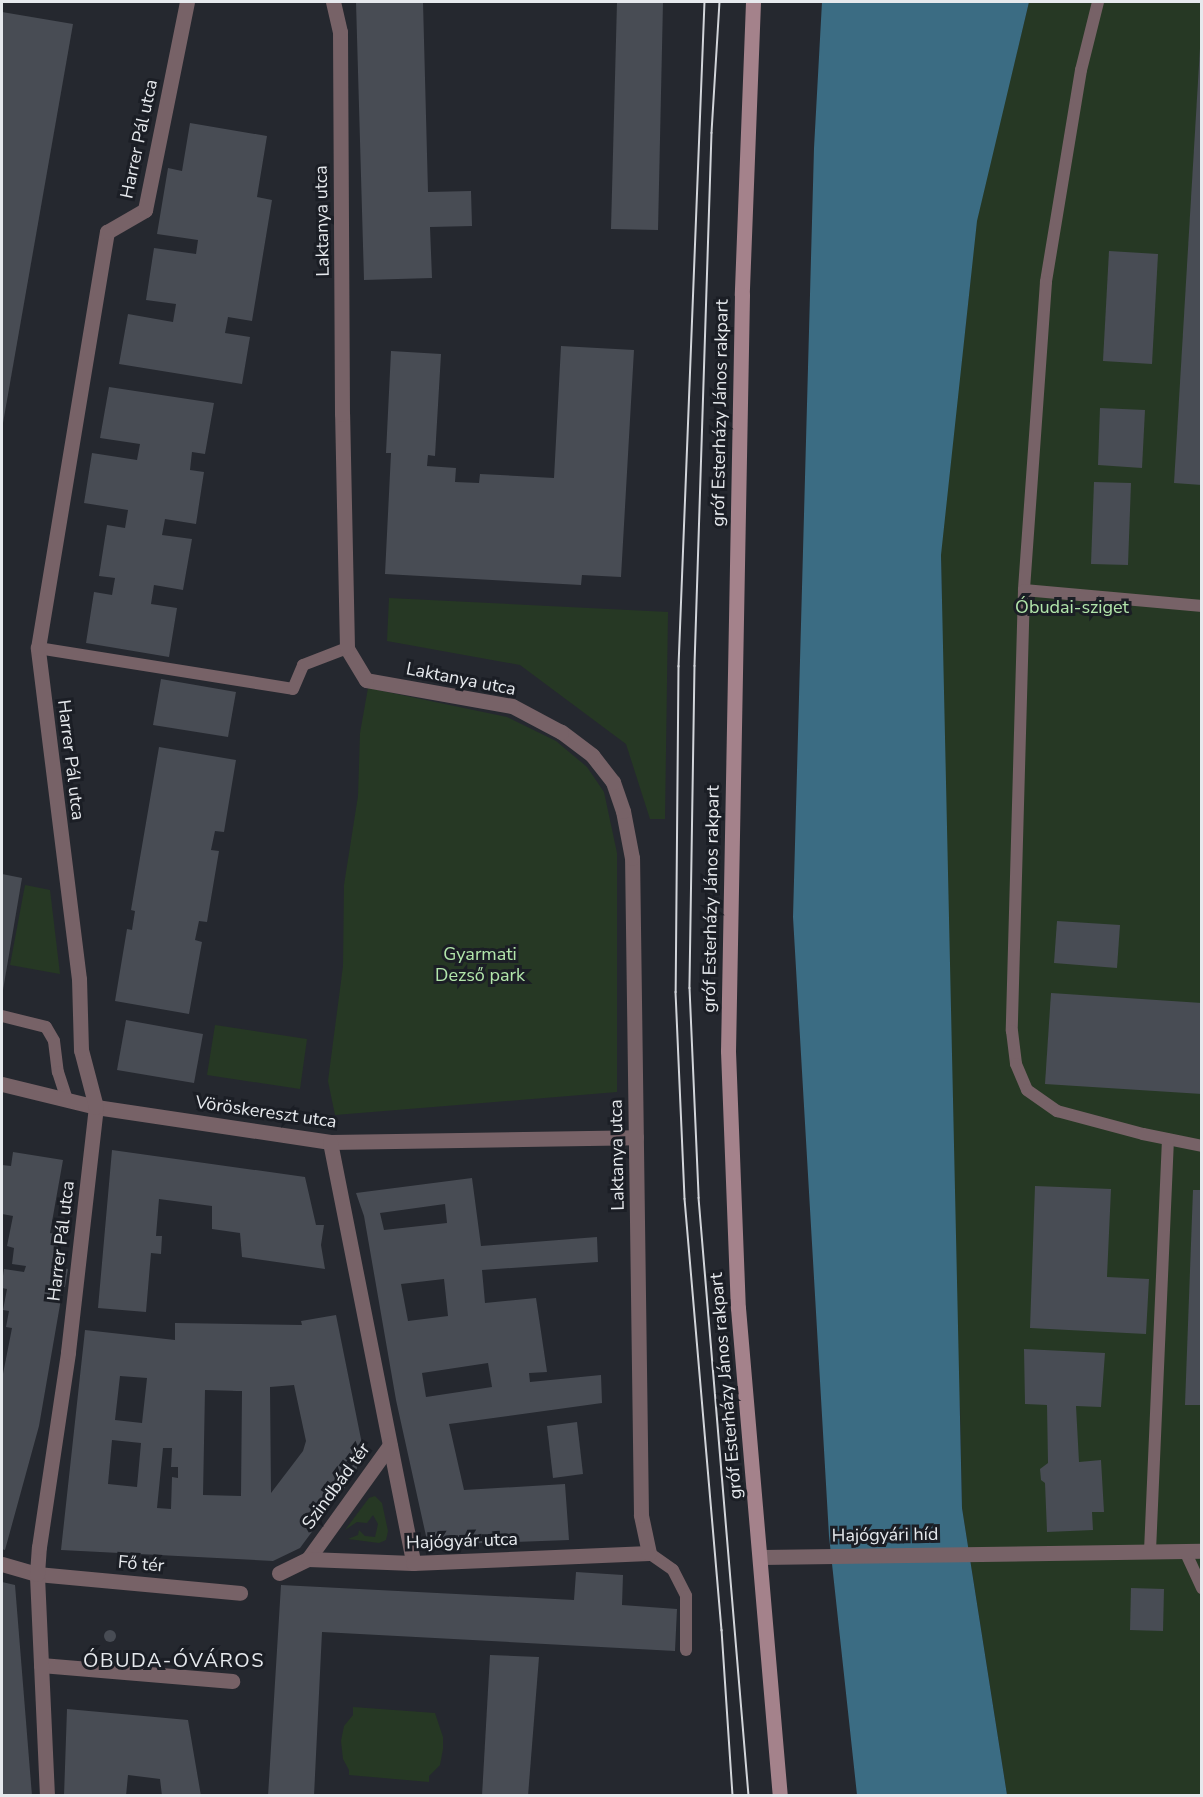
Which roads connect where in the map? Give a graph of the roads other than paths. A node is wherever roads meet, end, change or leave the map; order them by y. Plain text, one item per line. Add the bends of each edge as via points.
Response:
1 (187, 2) edge
2 (333, 2) edge
3 (753, 2) edge
4 (1098, 2) edge
5 (1024, 590) junction
6 (1202, 606) edge
7 (38, 648) junction
8 (347, 648) junction
9 (2, 1016) edge
10 (2, 1084) edge
11 (67, 1100) junction
12 (96, 1107) junction
13 (636, 1137) junction
14 (1168, 1139) junction
15 (330, 1142) junction
16 (1202, 1146) edge
17 (390, 1445) junction
18 (1150, 1551) junction
19 (1185, 1551) junction
20 (1202, 1551) edge
21 (649, 1553) junction
22 (761, 1557) junction
23 (308, 1559) junction
24 (412, 1563) junction
25 (2, 1564) edge
26 (279, 1573) dead end
27 (38, 1574) junction
28 (1202, 1588) edge
29 (240, 1593) dead end
30 (686, 1650) dead end
31 (41, 1665) junction
32 (232, 1681) dead end
33 (47, 1796) edge
34 (780, 1796) edge

1 - 7 street, Harrer Pál utca via 146,210 107,232
2 - 8 street, Laktanya utca via 340,32
3 - 22 main road, gróf Esterházy János rakpart via 742,295 728,1051 738,1308
4 - 5 lane via 1081,70 1046,282
5 - 6 lane
5 - 14 lane via 1012,1030 1016,1064 1027,1090 1057,1111
7 - 8 lane via 293,689 303,665
7 - 12 street, Harrer Pál utca via 79,979 81,1050
8 - 13 street, Laktanya utca via 366,680 512,706 561,732 592,755 613,782 632,858
9 - 11 lane via 46,1027 54,1041
10 - 11 street, Vöröskereszt utca
11 - 12 street, Vöröskereszt utca
12 - 15 street, Vöröskereszt utca
12 - 27 street, Harrer Pál utca
13 - 15 street, Vöröskereszt utca
13 - 21 street, Laktanya utca via 641,1515
14 - 16 lane
14 - 18 lane
15 - 17 street
17 - 23 street, Szindbád tér
17 - 24 street, Szindbád tér
18 - 19 street, Hajógyári híd
18 - 22 street, Hajógyári híd
19 - 20 street, Hajógyári híd
19 - 28 lane
21 - 24 street, Hajógyár utca
21 - 30 lane via 673,1569 686,1596
22 - 34 main road, gróf Esterházy János rakpart
23 - 24 street, Hajógyár utca
23 - 26 street, Hajógyár utca
25 - 27 street, Fő tér
27 - 29 street, Fő tér
27 - 31 street
31 - 32 street
31 - 33 street

